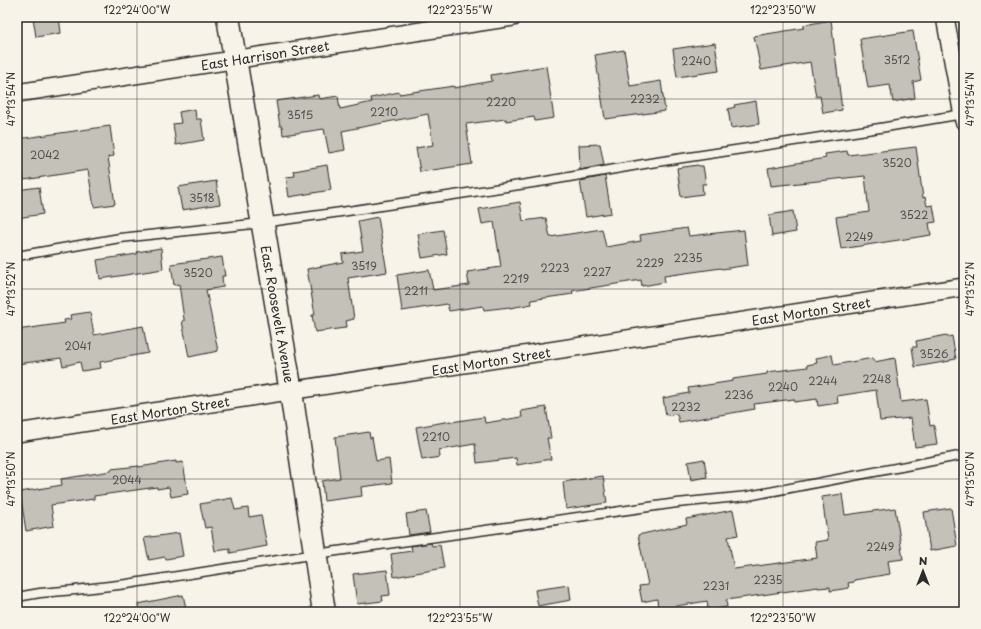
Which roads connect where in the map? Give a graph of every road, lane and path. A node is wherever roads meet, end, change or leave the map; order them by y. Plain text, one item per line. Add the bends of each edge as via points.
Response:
1 (228, 17) edge
2 (514, 17) edge
3 (945, 17) edge
4 (234, 60) junction
5 (17, 92) edge
6 (963, 117) edge
7 (262, 223) junction
8 (17, 256) edge
9 (964, 288) edge
10 (291, 392) junction
11 (17, 433) edge
12 (964, 455) edge
13 (316, 554) junction
14 (17, 597) edge
15 (324, 612) edge

1 - 4 street, East Roosevelt Avenue
2 - 4 street, East Harrison Street
3 - 6 street
4 - 5 street, East Harrison Street
4 - 7 street, East Roosevelt Avenue
6 - 7 lane
7 - 8 lane via 120,238
7 - 10 street, East Roosevelt Avenue
9 - 10 street, East Morton Street
10 - 11 street, East Morton Street
10 - 13 street, East Roosevelt Avenue
12 - 13 lane via 748,496 677,503
13 - 14 lane via 127,584 40,592
13 - 15 street, East Roosevelt Avenue

